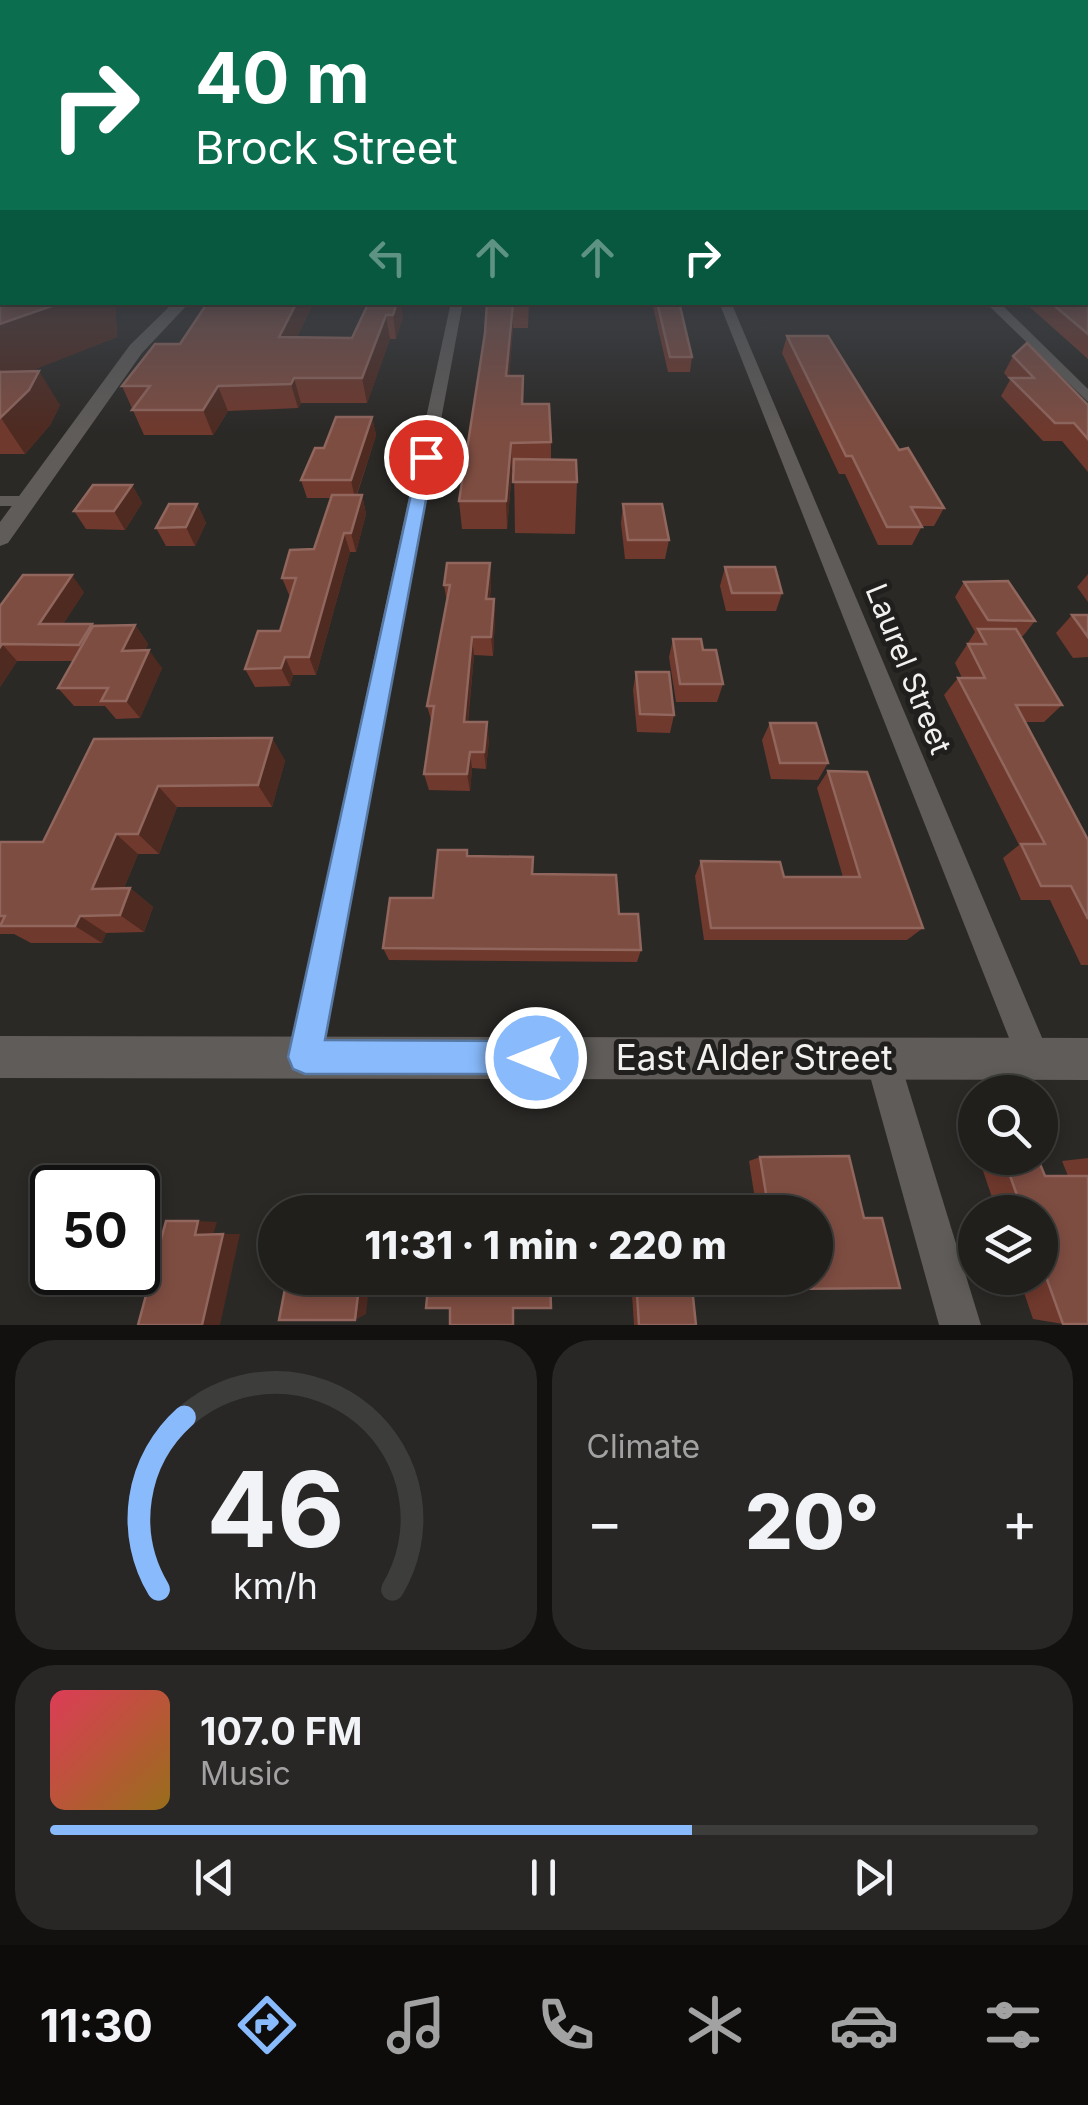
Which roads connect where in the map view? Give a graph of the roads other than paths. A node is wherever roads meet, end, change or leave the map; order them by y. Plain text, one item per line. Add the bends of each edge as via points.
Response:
1 (175, 310) edge
2 (455, 310) edge
3 (729, 310) edge
4 (999, 310) edge
5 (1088, 398) edge
6 (0, 501) edge
7 (28, 501) junction
8 (0, 538) edge
9 (0, 1057) edge
10 (305, 1057) junction
11 (882, 1058) junction
12 (1034, 1059) junction
13 (1088, 1059) edge
14 (960, 1325) edge

1 - 7 main road via 130,356
2 - 10 street
3 - 12 street, Laurel Street
4 - 5 street
6 - 7 street
7 - 8 main road
9 - 10 main road, East Alder Street
10 - 11 main road, East Alder Street
11 - 12 main road, East Alder Street
11 - 14 street
12 - 13 main road, East Alder Street

